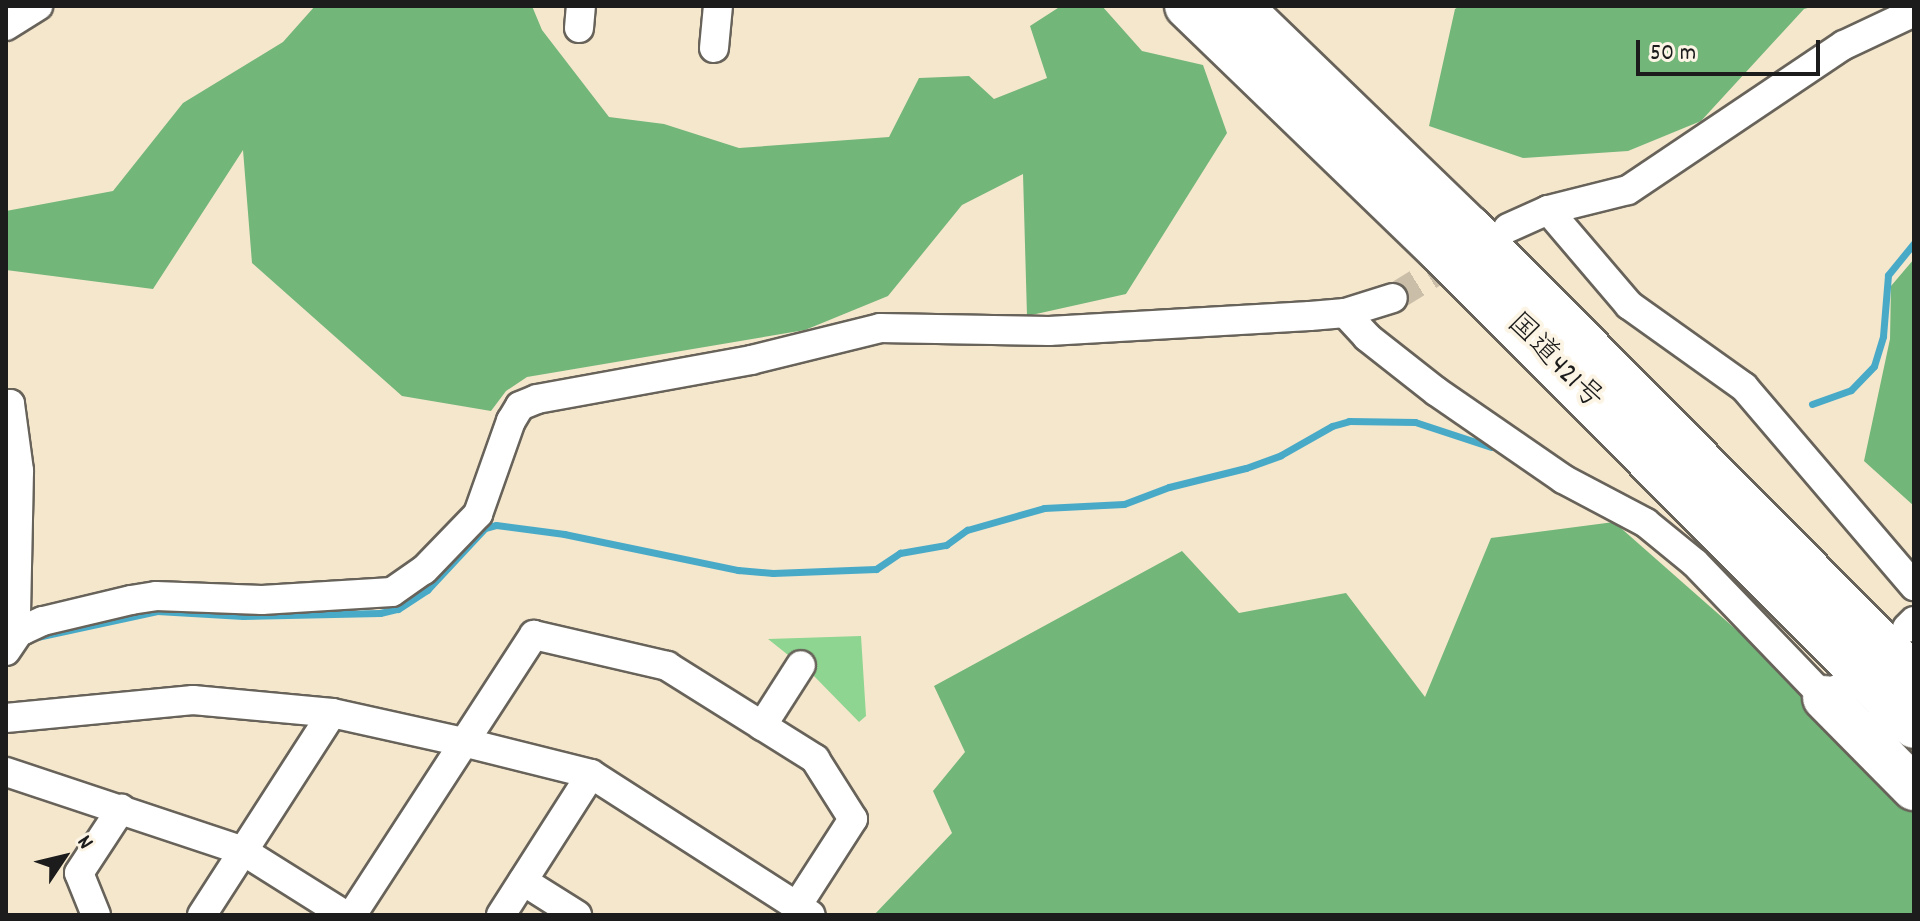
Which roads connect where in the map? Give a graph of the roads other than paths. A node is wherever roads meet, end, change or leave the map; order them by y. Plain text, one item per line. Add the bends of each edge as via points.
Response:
1 (38, 6) edge
2 (718, 6) edge
3 (1187, 6) edge
4 (1239, 6) edge
5 (1914, 12) edge
6 (6, 26) edge
7 (714, 48) dead end
8 (1548, 210) junction
9 (1508, 228) dead end
10 (1393, 298) tunnel mouth
11 (1345, 313) junction
12 (6, 404) edge
13 (1914, 586) edge
14 (15, 632) edge
15 (801, 665) dead end
16 (1914, 677) edge
17 (1832, 693) joint
18 (332, 713) junction
19 (6, 718) edge
20 (762, 726) junction
21 (1914, 726) edge
22 (463, 742) junction
23 (6, 772) edge
24 (591, 774) junction
25 (1914, 788) edge
26 (121, 809) junction
27 (243, 851) junction
28 (523, 881) junction
29 (804, 910) edge
30 (96, 915) edge
31 (202, 915) edge
32 (345, 915) edge
33 (352, 915) edge
34 (501, 915) edge
35 (577, 915) edge

1 - 6 street
2 - 7 street
3 - 21 highway, 国道421号 via 1439,249
4 - 16 highway, 国道421号 via 1469,228
5 - 8 street via 1844,45 1628,190
8 - 9 street
8 - 13 street via 1629,305 1744,387
10 - 11 street
11 - 14 street via 1049,331 880,328 751,360 537,399 520,406 511,421 478,514 424,570 392,592 262,600 156,596 71,613
11 - 17 street via 1367,337 1487,427 1563,479 1646,523
12 - 14 street via 19,471
15 - 20 street
17 - 25 highway
18 - 19 street via 193,700
18 - 22 street
18 - 27 street
20 - 22 street via 667,666 534,635
20 - 29 street via 815,759 853,819
22 - 24 street
22 - 33 street
23 - 26 street
24 - 28 street
24 - 29 street
26 - 27 street
26 - 30 street via 79,873
27 - 31 street
27 - 32 street
28 - 34 street
28 - 35 street

